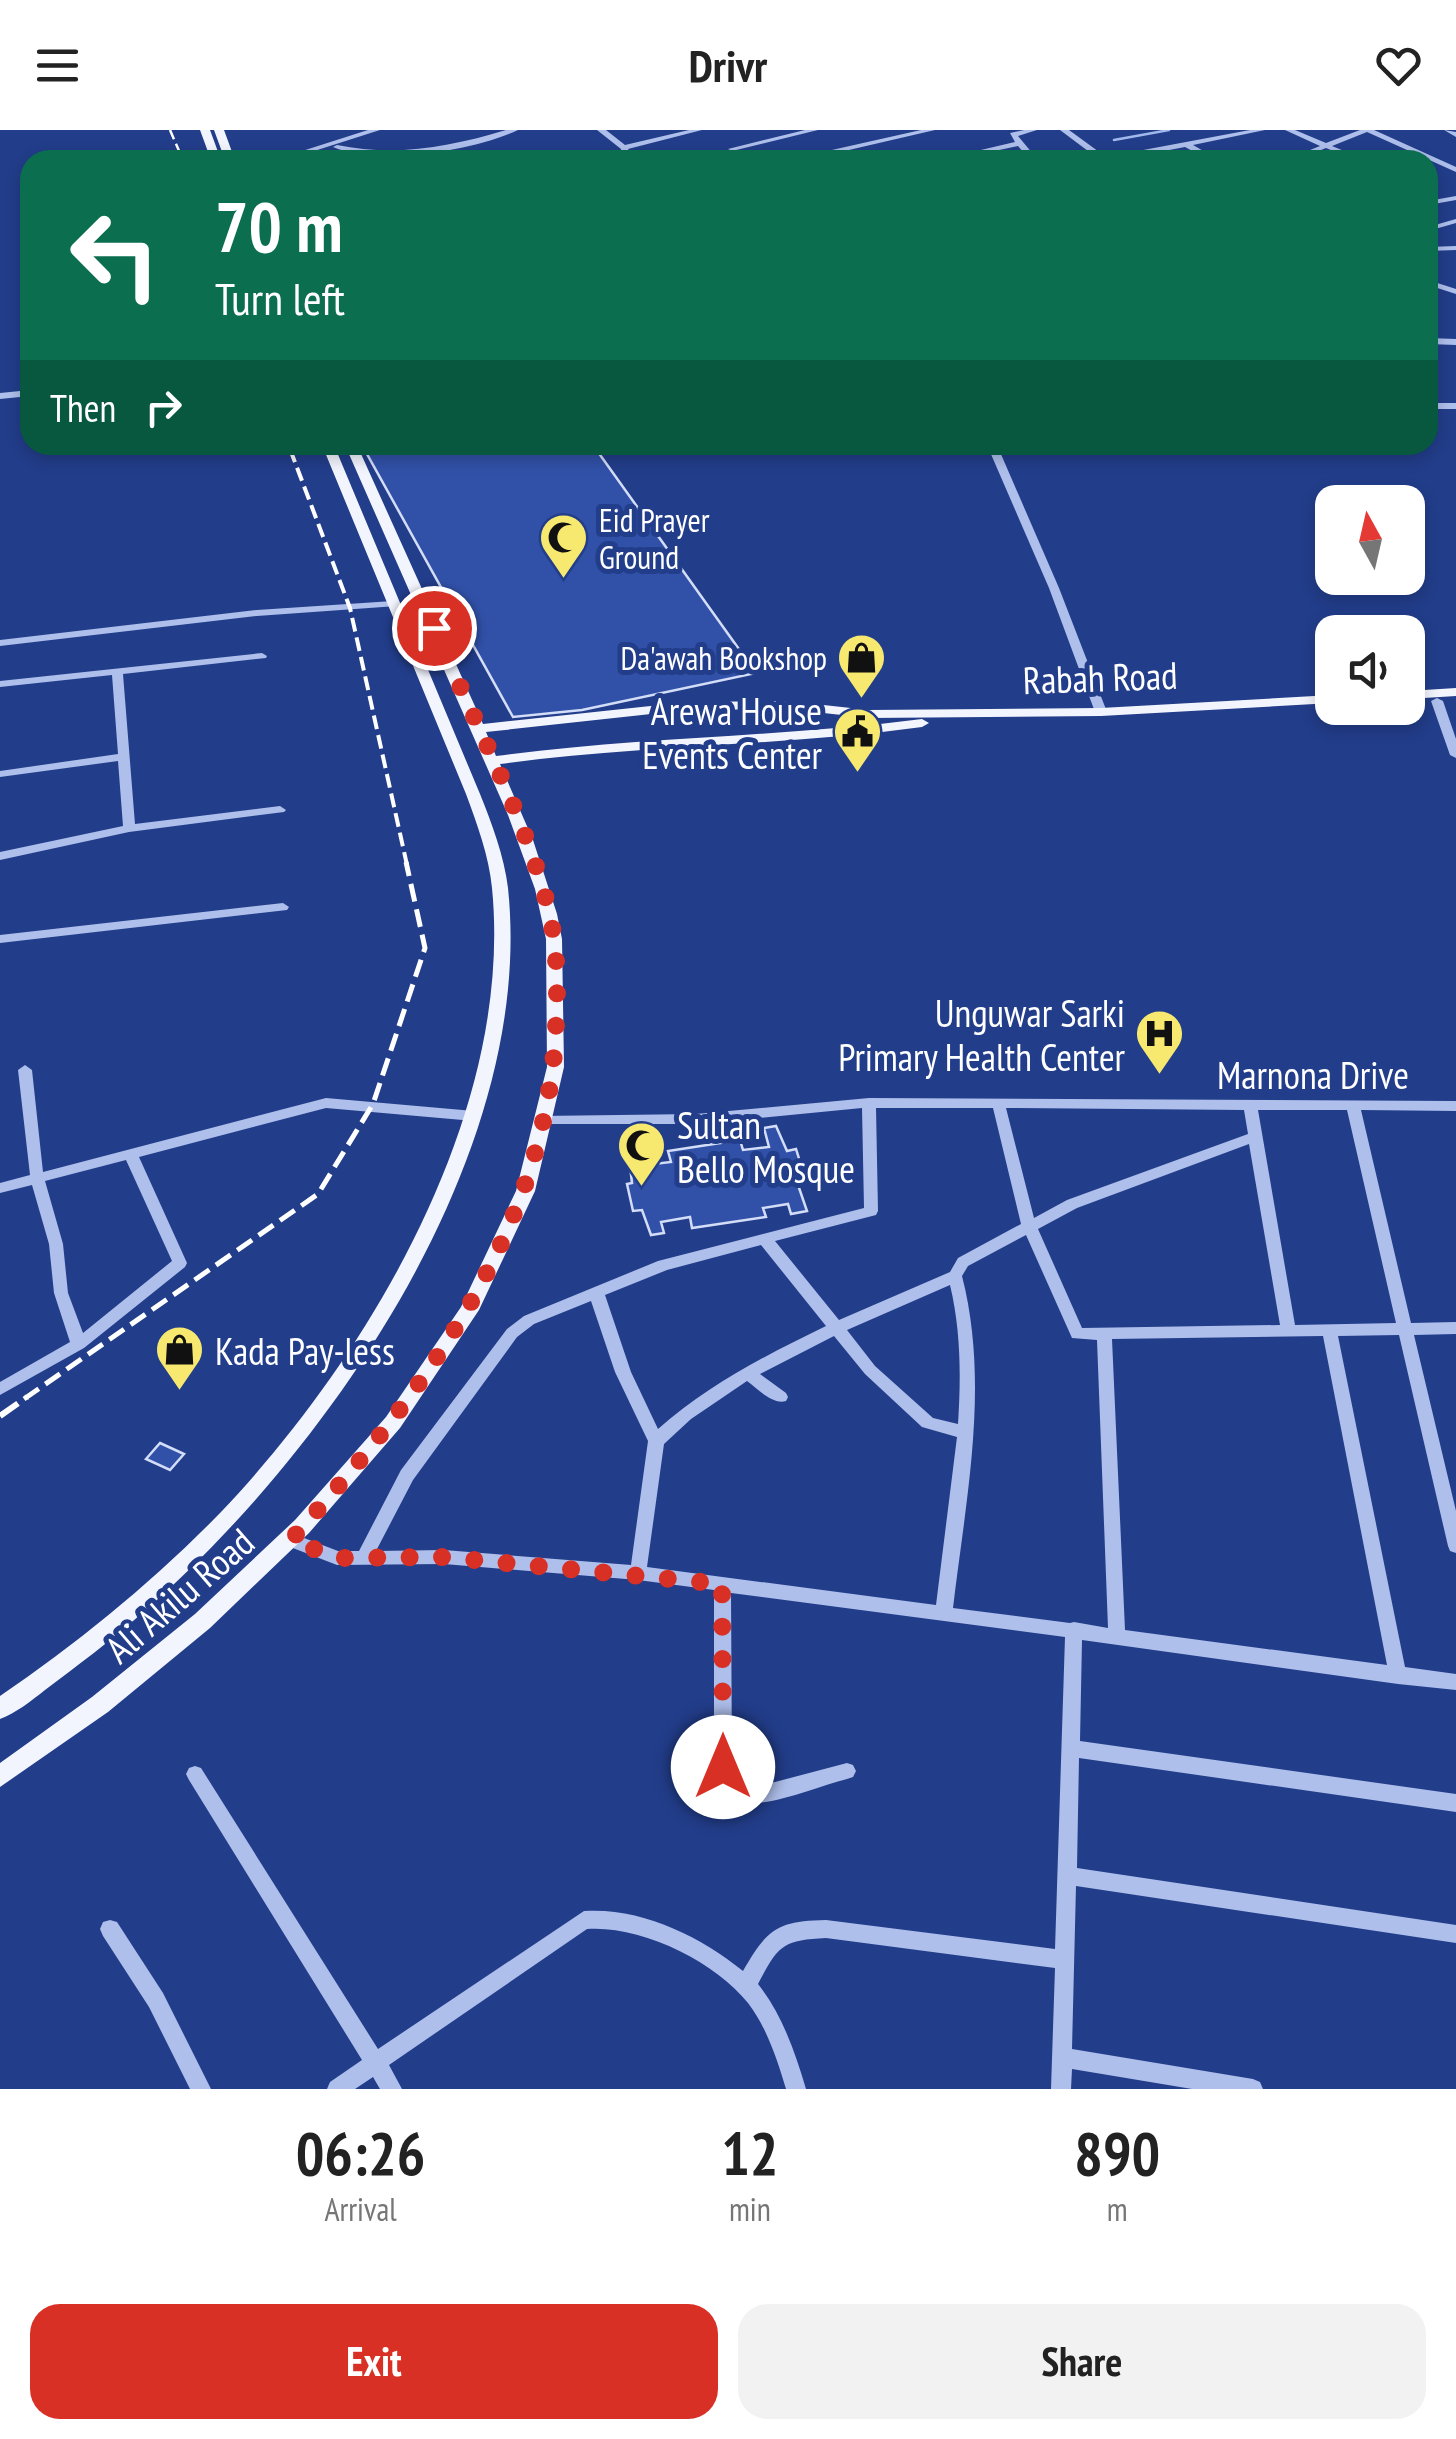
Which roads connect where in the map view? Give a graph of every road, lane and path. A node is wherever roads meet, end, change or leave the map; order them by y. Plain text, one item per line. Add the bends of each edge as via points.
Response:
1 (376, 130) edge
2 (391, 130) edge
3 (514, 130) edge
4 (600, 130) edge
5 (698, 130) edge
6 (814, 130) edge
7 (927, 130) edge
8 (1033, 130) edge
9 (1064, 130) edge
10 (1261, 130) edge
11 (1289, 130) edge
12 (1368, 130) edge
13 (1448, 130) edge
14 (1456, 135) edge
15 (1020, 143) junction
16 (1186, 144) junction
17 (1326, 146) junction
18 (337, 147) junction
19 (311, 150) edge
20 (327, 150) edge
21 (351, 150) edge
22 (429, 150) edge
23 (622, 150) edge
24 (635, 150) edge
25 (728, 150) edge
26 (840, 150) edge
27 (988, 150) edge
28 (1026, 150) edge
29 (1091, 150) edge
30 (1156, 150) edge
31 (1197, 150) edge
32 (1317, 150) edge
33 (1336, 150) edge
34 (1414, 150) edge
35 (1456, 248) edge
36 (1439, 250) joint
37 (1456, 259) edge
38 (332, 455) edge
39 (356, 455) edge
40 (996, 455) edge
41 (393, 604) junction
42 (0, 642) edge
43 (262, 656) dead end
44 (117, 671) junction
45 (0, 684) edge
46 (1456, 692) edge
47 (1425, 694) edge
48 (1315, 700) edge
49 (1456, 700) edge
50 (1437, 701) junction
51 (1425, 702) edge
52 (1315, 708) edge
53 (1101, 712) junction
54 (477, 728) junction
55 (1456, 755) edge
56 (122, 757) junction
57 (491, 762) junction
58 (0, 774) edge
59 (280, 810) dead end
60 (129, 828) junction
61 (0, 856) edge
62 (283, 907) dead end
63 (0, 940) edge
64 (25, 1070) dead end
65 (870, 1103) junction
66 (1000, 1106) junction
67 (1250, 1106) junction
68 (1354, 1106) junction
69 (1456, 1106) edge
70 (474, 1116) junction
71 (545, 1120) junction
72 (1256, 1136) junction
73 (131, 1155) junction
74 (37, 1178) junction
75 (0, 1188) edge
76 (1029, 1226) junction
77 (765, 1239) junction
78 (955, 1276) junction
79 (596, 1292) junction
80 (1402, 1328) junction
81 (1456, 1328) edge
82 (835, 1329) junction
83 (1329, 1329) junction
84 (1288, 1330) junction
85 (1104, 1333) junction
86 (79, 1344) junction
87 (750, 1375) junction
88 (0, 1388) edge
89 (780, 1398) dead end
90 (964, 1432) junction
91 (656, 1440) junction
92 (291, 1540) junction
93 (1456, 1546) edge
94 (363, 1558) junction
95 (638, 1574) junction
96 (722, 1584) junction
97 (944, 1612) junction
98 (1074, 1629) junction
99 (1117, 1635) junction
100 (1398, 1676) junction
101 (1456, 1682) edge
102 (0, 1709) edge
103 (1070, 1748) junction
104 (847, 1771) dead end
105 (195, 1774) dead end
106 (0, 1776) edge
107 (1456, 1803) edge
108 (1066, 1876) junction
109 (110, 1929) dead end
110 (1456, 1934) edge
111 (1064, 1960) junction
112 (746, 1986) junction
113 (1061, 2056) junction
114 (376, 2064) junction
115 (201, 2089) edge
116 (337, 2089) edge
117 (392, 2089) edge
118 (796, 2089) edge
119 (1060, 2089) edge
120 (1252, 2089) edge

1 - 19 street
2 - 18 street
3 - 22 street
4 - 23 street
5 - 24 street
6 - 25 street
7 - 26 street
8 - 15 street via 1014,134
9 - 29 street
10 - 16 street
11 - 17 street
12 - 17 street
12 - 34 street
13 - 14 street
15 - 27 street
15 - 28 street
16 - 30 street
16 - 31 street
17 - 32 street
17 - 33 street
18 - 20 street
18 - 21 street
35 - 36 street
36 - 37 street
38 - 41 main road, Ali Akilu Road
39 - 54 main road, Ali Akilu Road
40 - 53 street
41 - 42 street via 257,612
41 - 70 main road, Ali Akilu Road via 472,794 499,885 502,977
43 - 44 street
44 - 45 street
44 - 56 street
46 - 47 main road
48 - 53 main road, Rabah Road
49 - 50 main road
50 - 51 main road
50 - 55 street
52 - 57 main road, Rabah Road via 928,722 823,736 618,745
53 - 54 main road, Rabah Road via 869,714 688,706
54 - 57 main road, Ali Akilu Road
56 - 58 street
56 - 60 street
57 - 71 main road, Ali Akilu Road via 536,867 554,941 556,1023
59 - 60 street
60 - 61 street
62 - 63 street
64 - 74 street
65 - 66 street, Marnona Drive
65 - 71 street, Marnona Drive via 696,1120
65 - 77 street via 872,1211
66 - 67 street, Marnona Drive
66 - 76 street
67 - 68 street, Marnona Drive
67 - 72 street
68 - 69 street, Marnona Drive
68 - 80 street
70 - 73 street via 326,1103
70 - 102 main road, Ali Akilu Road via 413,1253 365,1340 270,1469 143,1598
71 - 92 main road, Ali Akilu Road via 509,1231 460,1322 391,1424
72 - 76 street
72 - 84 street
73 - 74 street
73 - 86 street via 180,1263
74 - 75 street
74 - 86 street
76 - 78 street via 963,1262
76 - 85 street via 1078,1334
77 - 79 street via 662,1265
77 - 82 street
78 - 82 street
78 - 90 street via 964,1300
79 - 91 street via 623,1372
79 - 94 street via 512,1333 407,1474
80 - 81 street
80 - 83 street
80 - 93 street
82 - 87 street
82 - 90 street via 928,1424
83 - 84 street
83 - 100 street
84 - 85 street
85 - 99 street
86 - 88 street
87 - 89 street
87 - 91 street
90 - 97 street
91 - 95 street
92 - 94 street via 337,1558
92 - 106 main road, Ali Akilu Road via 143,1673
94 - 95 street via 444,1557
95 - 96 street
96 - 97 street
96 - 104 street via 723,1767 738,1795 753,1797
97 - 98 street
98 - 99 street
98 - 103 street
99 - 100 street
100 - 101 street
103 - 107 street
103 - 108 street
105 - 114 street
108 - 110 street
108 - 111 street
109 - 115 street
111 - 112 street via 792,1929 772,1938
111 - 113 street
112 - 114 street via 635,1922 584,1920
112 - 118 street via 783,2046
113 - 119 street
113 - 120 street
114 - 116 street
114 - 117 street

